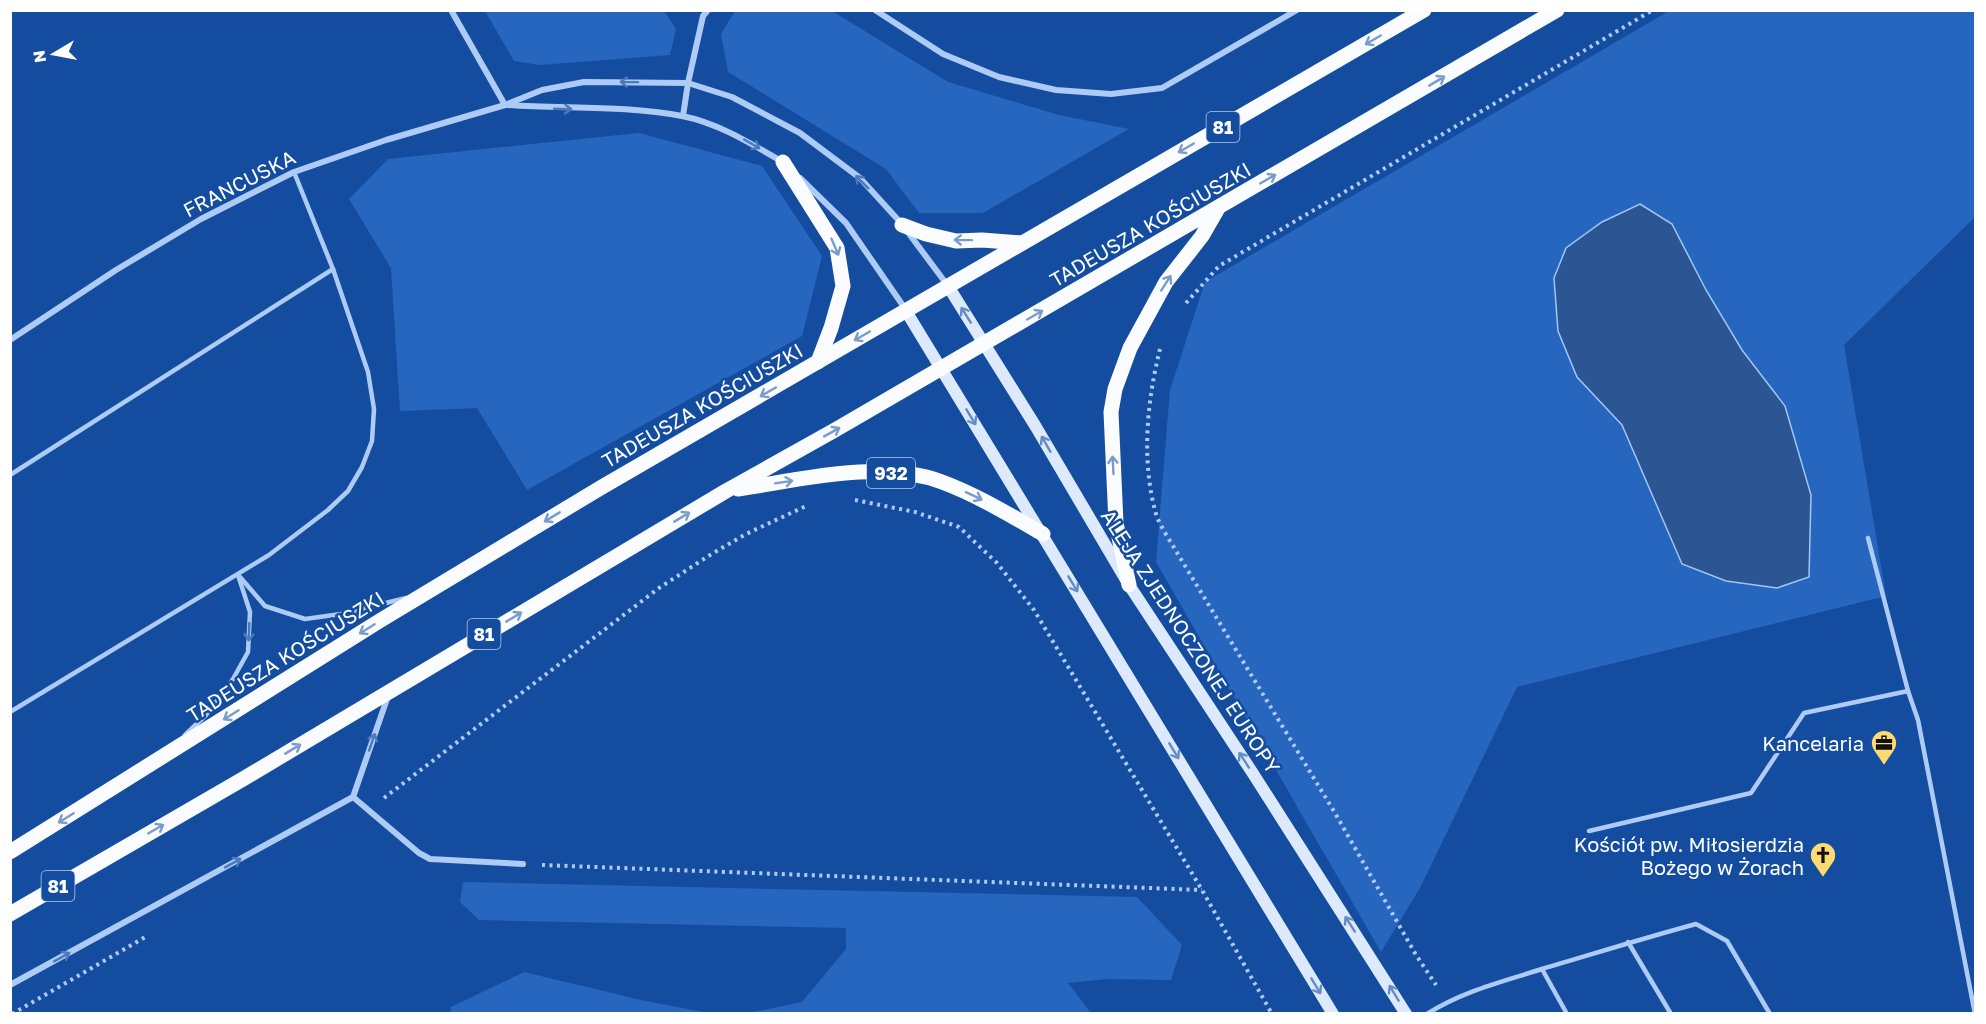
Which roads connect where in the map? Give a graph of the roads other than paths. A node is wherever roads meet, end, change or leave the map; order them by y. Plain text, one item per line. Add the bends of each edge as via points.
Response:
1 (451, 10) edge
2 (708, 10) edge
3 (875, 10) edge
4 (1297, 10) edge
5 (1424, 10) edge
6 (1557, 10) edge
7 (688, 83) junction
8 (505, 105) junction
9 (683, 116) junction
10 (783, 162) junction
11 (294, 172) junction
12 (1218, 208) junction
13 (902, 225) junction
14 (1022, 243) junction
15 (333, 269) junction
16 (948, 286) junction
17 (906, 311) junction
18 (10, 339) edge
19 (984, 344) junction
20 (818, 362) junction
21 (941, 367) junction
22 (10, 475) edge
23 (726, 491) junction
24 (1043, 534) junction
25 (1868, 538) dead end
26 (238, 575) junction
27 (1129, 585) junction
28 (432, 590) junction
29 (390, 690) junction
30 (1908, 691) junction
31 (10, 712) edge
32 (157, 761) junction
33 (353, 797) junction
34 (1589, 831) dead end
35 (10, 852) edge
36 (523, 864) road end
37 (10, 914) edge
38 (1628, 942) junction
39 (1542, 969) junction
40 (10, 985) edge
41 (1333, 1014) edge
42 (1406, 1014) edge
43 (1427, 1014) edge
44 (1567, 1014) edge
45 (1671, 1014) edge
46 (1770, 1014) edge
47 (1975, 1014) edge

1 - 8 street
2 - 7 street via 703,16
3 - 4 street via 943,54 999,77 1056,90 1111,94 1162,88
5 -> 14 main road, TADEUSZA KOŚCIUSZKI / 81
12 -> 6 main road, TADEUSZA KOŚCIUSZKI / 81
7 -> 8 street, FRANCUSKA via 584,82 543,90
7 - 9 street
13 -> 7 street, FRANCUSKA via 860,178 800,133 732,97
8 -> 9 street, FRANCUSKA
8 - 11 street, FRANCUSKA
9 -> 10 street, FRANCUSKA via 730,132
10 - 17 street, FRANCUSKA via 846,223
10 -> 20 main road via 837,248 843,286
11 - 15 lane
11 - 18 street, FRANCUSKA via 201,219
19 -> 12 main road, TADEUSZA KOŚCIUSZKI / 81
27 -> 12 main road via 1116,523 1110,412 1115,389 1130,348 1166,282 1202,236
14 -> 13 main road via 956,241
13 - 16 street, FRANCUSKA
14 - 16 main road, TADEUSZA KOŚCIUSZKI / 81
15 - 22 lane
15 - 26 lane via 368,372 374,410 372,441 363,467 348,491 301,532
16 - 17 main road, TADEUSZA KOŚCIUSZKI / 81
19 -> 16 main road, ALEJA ZJEDNOCZONEJ EUROPY
17 -> 20 main road, TADEUSZA KOŚCIUSZKI / 81
17 - 21 main road, 932
19 - 21 main road, TADEUSZA KOŚCIUSZKI / 81
27 -> 19 main road, ALEJA ZJEDNOCZONEJ EUROPY
20 -> 28 main road, TADEUSZA KOŚCIUSZKI / 81
23 -> 21 main road, TADEUSZA KOŚCIUSZKI / 81
21 -> 24 main road, 932
23 -> 24 main road, 932 via 851,472 906,474 940,481 979,497
29 -> 23 main road, TADEUSZA KOŚCIUSZKI / 81
24 -> 41 main road, 932
25 - 30 lane
26 - 28 lane via 266,606 305,619 379,606
26 - 31 lane
26 -> 32 lane via 250,612 249,652 206,715
42 -> 27 main road, ALEJA ZJEDNOCZONEJ EUROPY
28 -> 32 main road, TADEUSZA KOŚCIUSZKI / 81
33 -> 29 street
37 -> 29 main road, TADEUSZA KOŚCIUSZKI / 81
30 - 34 lane via 1804,713 1751,793
30 - 47 lane via 1918,720
32 -> 35 main road, TADEUSZA KOŚCIUSZKI / 81
33 - 36 street via 419,854 430,859
40 -> 33 street
38 - 39 lane
38 - 45 lane
38 - 46 lane via 1696,924 1726,941
39 - 43 lane via 1477,988
39 - 44 lane

